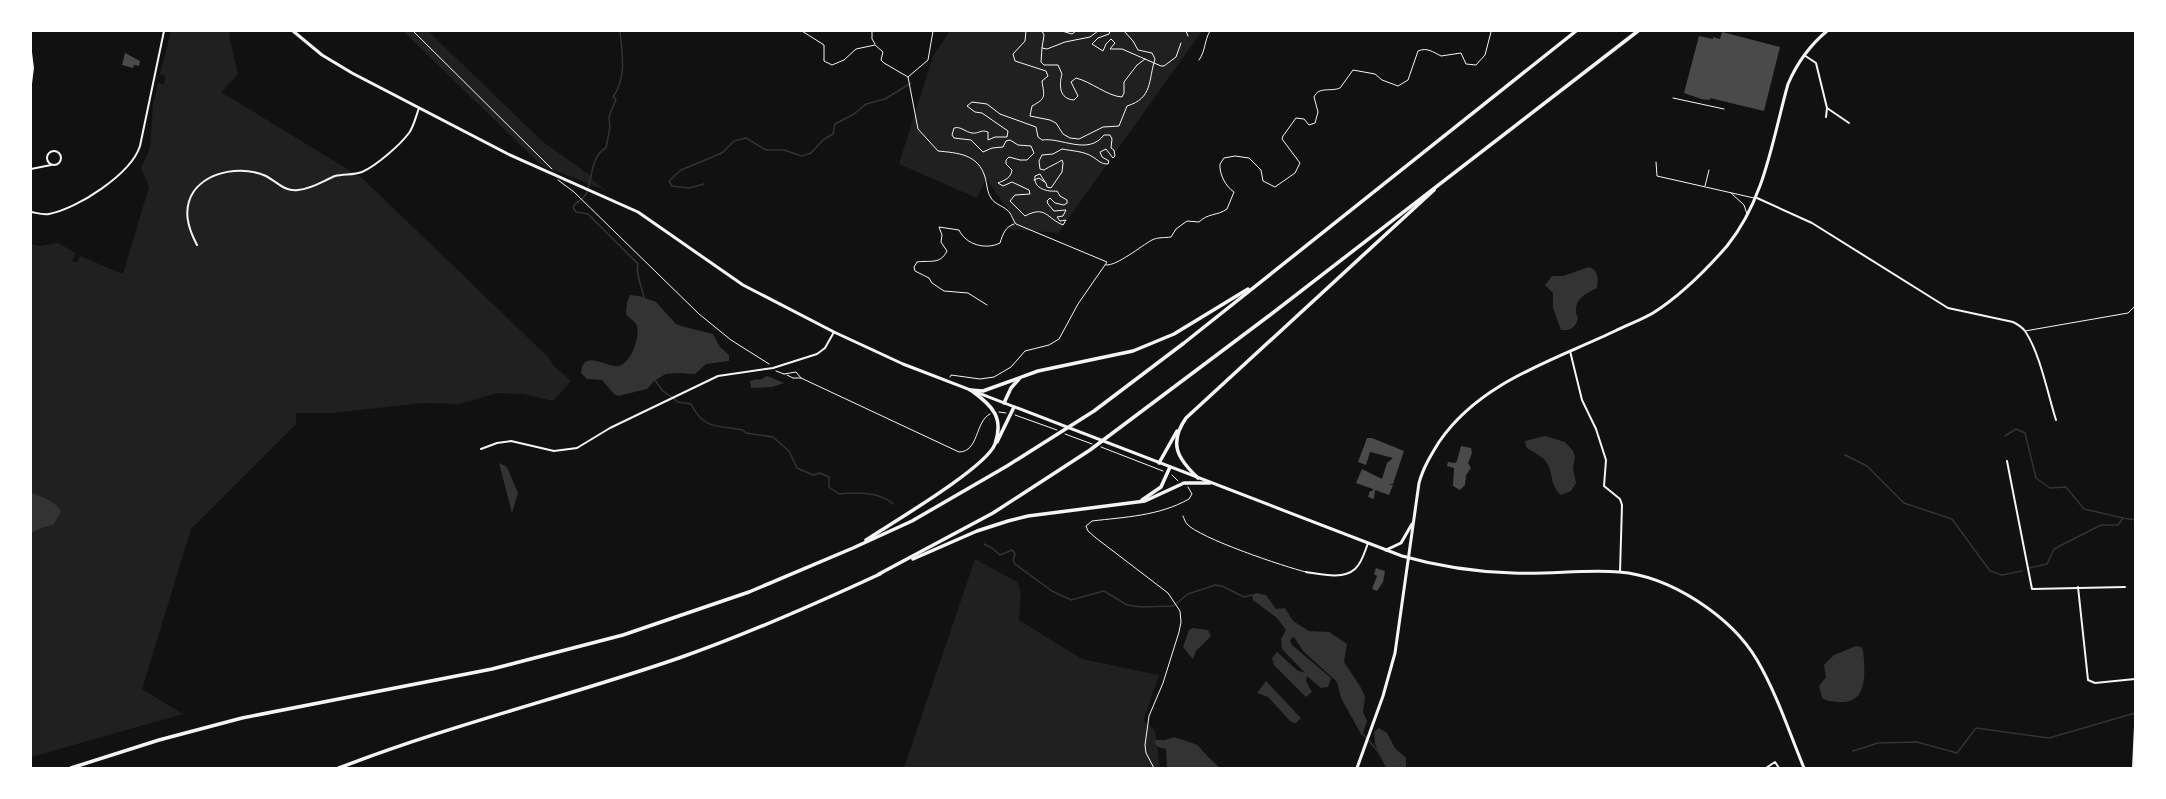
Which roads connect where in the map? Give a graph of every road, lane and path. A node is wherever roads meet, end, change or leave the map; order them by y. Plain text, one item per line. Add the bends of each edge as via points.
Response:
1 (164, 31) edge
2 (293, 31) edge
3 (412, 31) edge
4 (802, 31) edge
5 (872, 31) edge
6 (933, 31) edge
7 (1026, 31) edge
8 (1042, 31) edge
9 (1062, 31) edge
10 (1076, 31) edge
11 (1098, 31) edge
12 (1110, 31) edge
13 (1124, 31) edge
14 (1186, 31) edge
15 (1210, 31) edge
16 (1576, 31) edge
17 (1638, 31) edge
18 (1827, 31) edge
19 (1491, 32) dead end
20 (1188, 36) dead end
21 (1181, 43) dead end
22 (875, 45) junction
23 (1042, 48) junction
24 (31, 52) edge
25 (1804, 55) junction
26 (1145, 59) junction
27 (1199, 60) dead end
28 (1154, 62) junction
29 (908, 77) junction
30 (31, 84) edge
31 (1673, 98) dead end
32 (419, 108) junction
33 (1827, 108) junction
34 (1724, 109) dead end
35 (1826, 117) dead end
36 (1849, 123) dead end
37 (1656, 162) dead end
38 (51, 164) junction
39 (549, 166) dead end
40 (31, 170) edge
41 (1709, 170) dead end
42 (1454, 172) junction
43 (1034, 180) junction
44 (557, 182) dead end
45 (1045, 182) junction
46 (1705, 187) junction
47 (1731, 193) junction
48 (1757, 198) junction
49 (31, 212) edge
50 (1747, 216) junction
51 (1016, 224) junction
52 (197, 245) dead end
53 (1106, 265) junction
54 (1268, 276) junction
55 (987, 305) dead end
56 (2135, 306) edge
57 (2025, 331) junction
58 (834, 332) junction
59 (1570, 351) junction
60 (770, 365) dead end
61 (776, 370) dead end
62 (784, 374) junction
63 (1023, 376) junction
64 (801, 378) junction
65 (948, 381) junction
66 (970, 390) junction
67 (1004, 403) junction
68 (1014, 407) junction
69 (997, 412) dead end
70 (993, 413) dead end
71 (1008, 414) dead end
72 (1015, 415) dead end
73 (2056, 420) dead end
74 (1180, 426) junction
75 (1092, 444) dead end
76 (994, 445) junction
77 (1099, 447) dead end
78 (480, 449) dead end
79 (2007, 461) dead end
80 (1159, 463) junction
81 (1170, 467) junction
82 (1166, 472) dead end
83 (1170, 474) dead end
84 (1198, 478) junction
85 (1210, 482) junction
86 (1178, 483) dead end
87 (1185, 487) dead end
88 (1138, 502) junction
89 (1182, 516) dead end
90 (1413, 520) junction
91 (1368, 543) junction
92 (853, 548) junction
93 (1386, 550) junction
94 (1409, 558) junction
95 (1306, 572) joint
96 (1620, 572) junction
97 (879, 574) junction
98 (2078, 587) junction
99 (2125, 587) dead end
100 (2135, 679) edge
101 (2135, 726) edge
102 (71, 768) edge
103 (339, 768) edge
104 (1154, 768) edge
105 (1357, 768) edge
106 (1766, 768) edge
107 (1778, 768) edge
108 (1804, 768) edge
109 (2133, 768) edge

1 - 49 street via 140,146 133,161 81,202 51,213
2 - 32 main road via 334,62
3 - 39 path
4 - 22 path via 824,45 824,61 832,65 844,60 856,49
5 - 22 path
6 - 29 path via 928,60
7 - 28 path via 1025,42 1013,54 1015,61 1046,71 1048,76 1042,81 1046,93 1032,106 1030,116 1056,123 1063,134 1070,138 1079,139 1103,127 1119,126 1127,106 1144,99 1148,92
8 - 23 path
9 - 10 path via 1072,34
11 - 23 path via 1090,37 1047,49
12 - 26 path via 1092,44 1103,51 1111,39 1115,43 1110,49 1122,49
13 - 28 path via 1138,50 1152,53
14 - 20 path
15 - 27 path via 1205,40 1204,53
16 - 54 highway
17 - 42 highway
18 - 25 main road
19 - 53 path via 1485,55 1476,65 1466,64 1461,53 1441,56 1426,49 1418,51 1408,80 1398,86 1382,80 1375,74 1353,70 1340,88 1327,89 1315,94 1318,112 1315,124 1309,125 1304,119 1296,118 1283,136 1284,144 1300,163 1292,176 1275,187 1263,181 1261,170 1250,158 1224,158 1220,164 1221,172 1226,185 1234,192 1227,209 1216,215 1207,215 1199,222 1187,221 1170,237 1154,239 1124,256 1117,263
21 - 28 path via 1176,58 1170,63 1164,66
22 - 29 path via 883,52 881,60 884,63
23 - 26 path via 1041,62 1044,65 1058,65 1062,74 1059,86 1070,100 1078,96 1071,82 1076,78 1122,97 1124,82
24 - 30 street
25 - 33 street via 1816,63
25 - 48 main road via 1788,84
26 - 28 path
29 - 51 path via 918,129 938,151 965,155 973,159 985,176 990,196 994,202 1010,212
31 - 34 lane
32 - 52 street via 409,132 361,172 336,176 310,188 291,191 256,172 224,172 210,177 196,188 188,203 187,219
32 - 58 main road via 508,154 644,216 735,280
33 - 35 street
33 - 36 street
37 - 46 lane via 1657,176
38 - 38 street via 57,165 62,157 54,150 48,154 47,160
38 - 40 street
41 - 46 lane
42 - 74 highway via 1309,307 1193,410
42 - 97 highway via 1090,450 993,513
43 - 45 path via 1039,178
43 - 45 path via 1035,176 1040,174
43 - 45 path via 1043,190 1057,191 1067,200 1068,203 1064,205 1055,203 1050,198 1047,201 1054,211 1066,210 1063,216 1057,217 1060,221 1066,220 1063,225 1038,211 1032,211 1025,216 1021,214 1010,202 1015,195 1030,194 1030,190 1012,182 1003,186 998,183 1005,181 1011,173 1012,170 1006,164 1006,160 1009,157 1027,160 1034,153 1030,146 1018,145 1010,140 1006,141 1003,148 992,148 983,152 971,140 954,138 954,128 958,127 972,133 988,132 988,140 995,136 1007,137 1008,131 982,112 975,112 967,106 969,104 987,104 1000,114 1036,127 1038,137 1042,140 1049,139 1079,147 1095,142 1104,135 1110,135 1111,148 1115,156 1113,158 1106,149 1100,152 1102,157 1109,161 1108,164 1071,150 1062,149 1053,154 1042,155 1039,161 1040,169 1044,170 1062,160 1063,163 1062,172 1051,188 1047,187
44 - 60 path via 580,197 699,314 731,340
46 - 47 lane
47 - 48 lane
47 - 50 lane via 1744,205
48 - 50 main road
48 - 57 street via 1812,223 1948,308 2013,322
50 - 59 main road via 1726,247 1664,305 1632,323
51 - 53 path via 1107,262
51 - 55 path via 1009,225 1001,234 1000,243 989,246 966,241 959,230 939,227 941,242 947,251 944,256 936,262 917,262 914,267 915,271 929,278 936,287 944,291 968,293
53 - 65 path via 1078,304 1059,340 1025,351 1011,367 994,377 980,379 951,375
54 - 63 highway via 1198,321 1151,345 1112,357
54 - 92 highway via 1172,352 1081,419 1007,466 912,520
56 - 57 lane via 2128,313
57 - 73 street via 2035,353
58 - 65 main road via 891,359
58 - 78 street via 825,348 817,354 772,368 724,374 613,426 574,449 554,451 511,441
59 - 90 main road via 1500,385 1458,418 1424,468
59 - 96 street via 1582,400 1606,460 1604,486 1620,499 1623,507
61 - 62 path
62 - 64 path
62 - 64 path via 795,372
63 - 66 highway via 990,390
63 - 67 highway via 1011,388
64 - 70 path via 960,452 970,447 985,417
65 - 66 main road
66 - 67 main road
66 - 76 highway via 995,412 998,425
67 - 68 main road
68 - 76 highway
68 - 80 main road
69 - 71 path
72 - 75 path
74 - 80 highway
74 - 84 highway via 1178,455
76 - 92 highway via 973,468 922,505
77 - 82 path
79 - 98 street via 2030,586 2032,589
80 - 81 main road
81 - 84 main road
81 - 88 highway via 1160,488
83 - 86 path
84 - 85 main road
85 - 88 highway via 1184,483 1154,498
85 - 91 main road
87 - 104 path via 1190,490 1192,496 1179,504 1150,514 1092,521 1086,526 1096,538 1167,591 1175,601 1181,617 1165,677 1149,718 1145,745
88 - 97 highway via 1028,516 1008,521 966,536
89 - 95 lane via 1187,525 1202,533 1259,557
90 - 93 main road via 1401,543
90 - 94 main road
91 - 93 main road
91 - 95 street via 1359,565 1350,572 1326,575
92 - 102 highway via 749,592 623,635 492,669 242,718 152,742
93 - 94 main road
94 - 96 main road via 1513,574
94 - 105 main road via 1396,653
96 - 108 main road via 1646,578 1692,596 1729,626 1756,659 1770,685
97 - 103 highway via 762,628 679,658 424,737
98 - 99 street
98 - 100 street via 2089,681 2095,683
101 - 109 street
106 - 107 street via 1775,762

